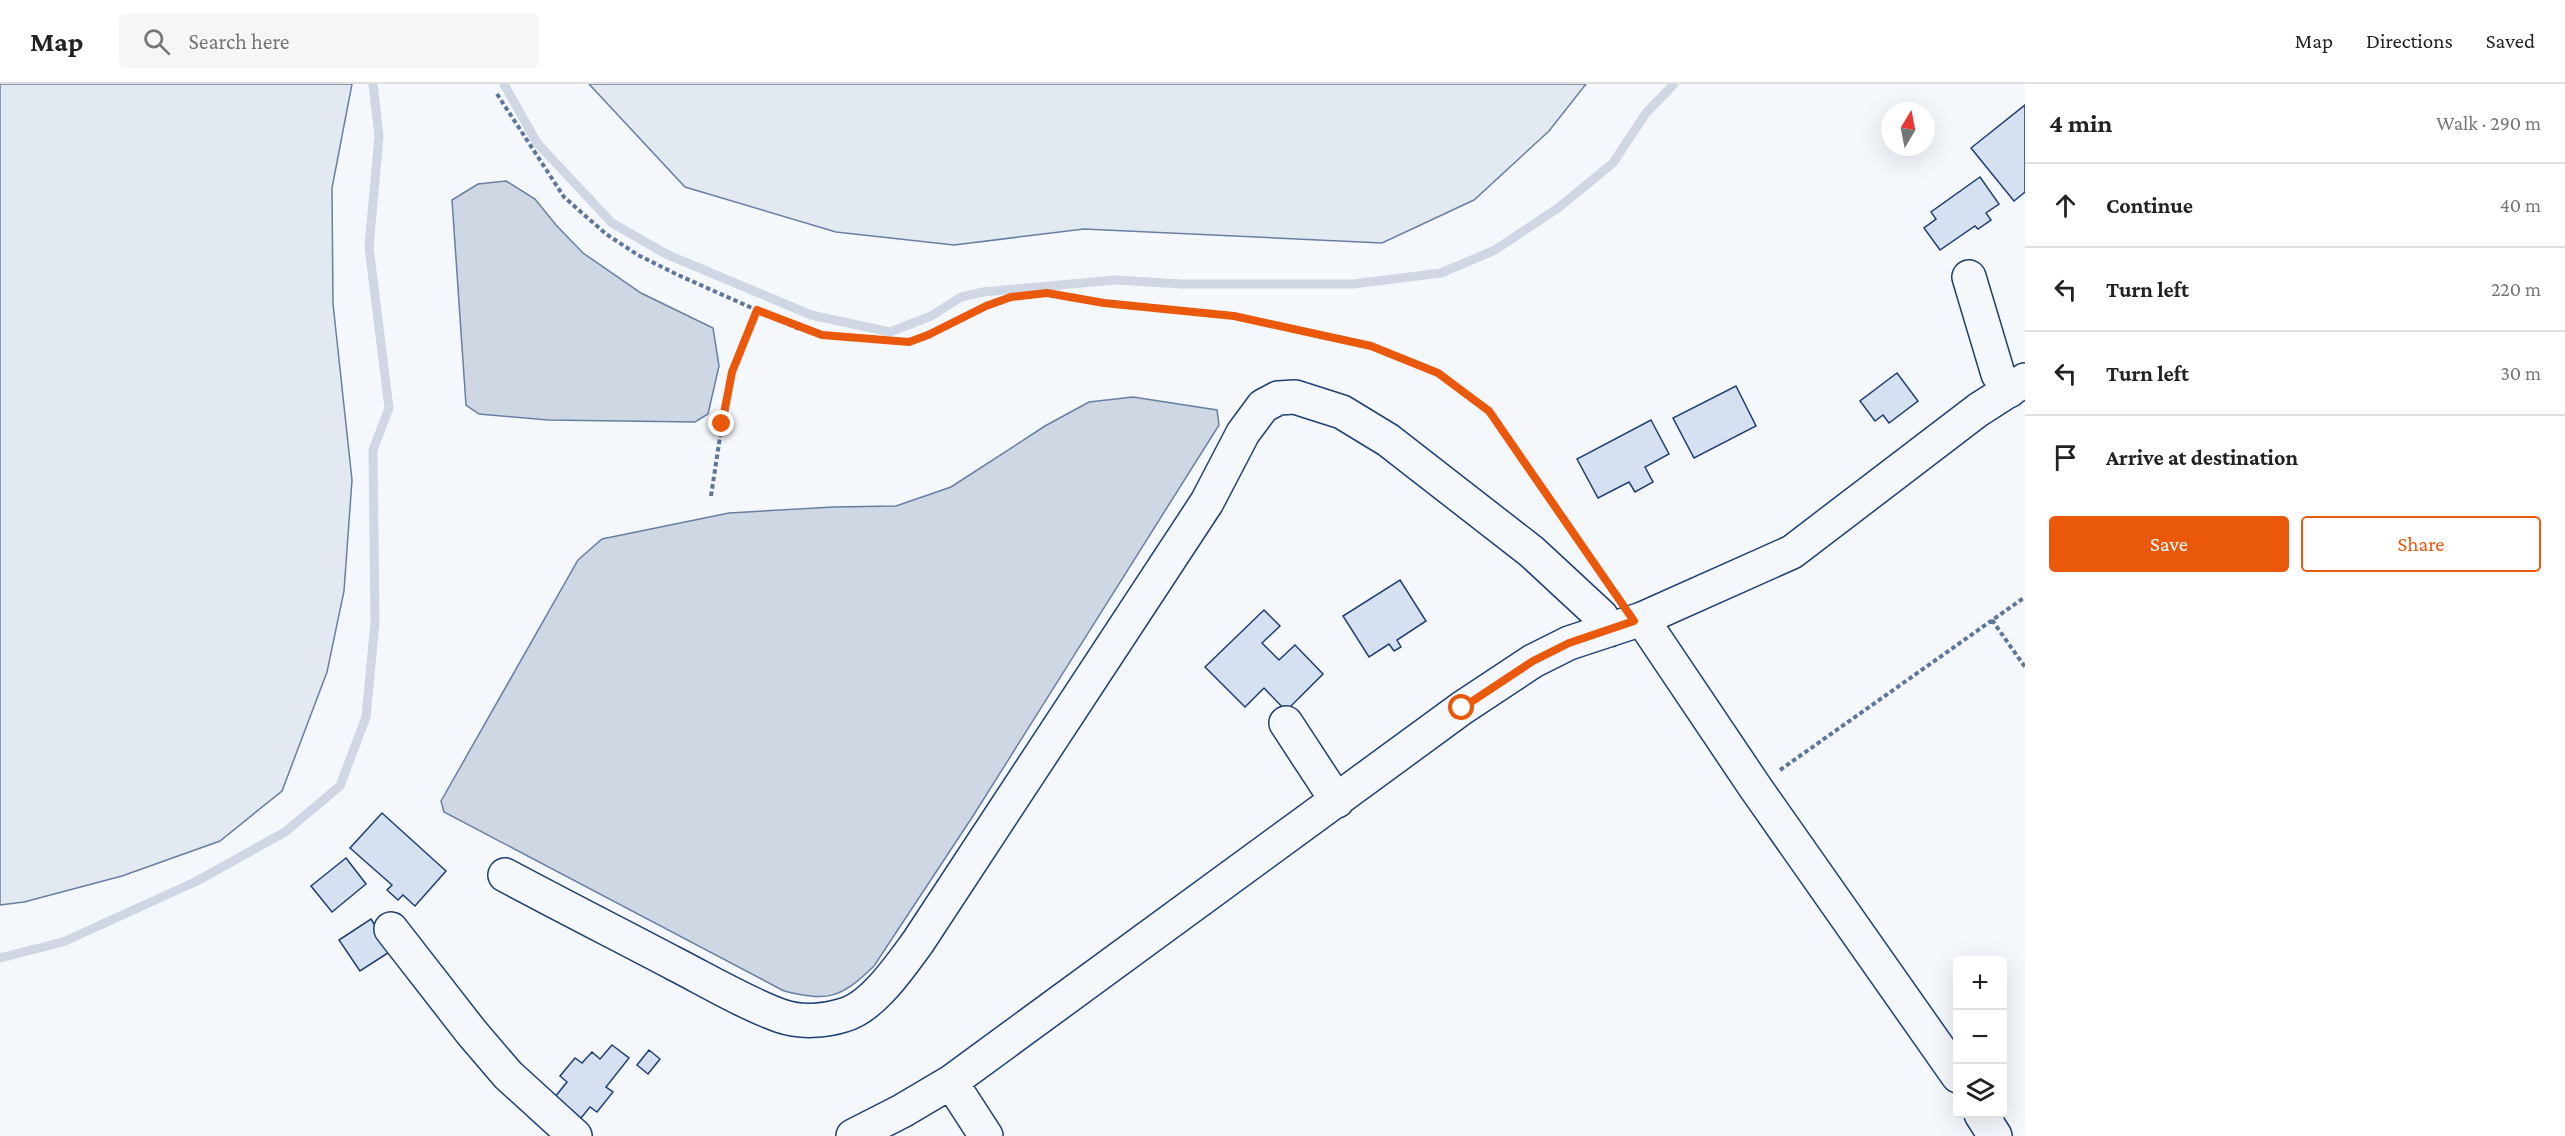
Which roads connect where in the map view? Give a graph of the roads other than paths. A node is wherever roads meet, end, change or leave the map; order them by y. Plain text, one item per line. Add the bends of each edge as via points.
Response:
1 (1968, 277) dead end
2 (2017, 385) edge
3 (1642, 619) junction
4 (1609, 630) junction
5 (1286, 723) dead end
6 (1337, 801) junction
7 (505, 875) dead end
8 (391, 929) dead end
9 (1953, 1069) edge
10 (951, 1082) junction
11 (1984, 1118) edge
12 (575, 1136) edge
13 (854, 1136) edge
14 (986, 1136) edge
15 (1995, 1136) edge

1 - 2 street via 1998,374
2 - 3 street via 1978,410 1792,552
3 - 4 street
3 - 9 street
4 - 6 street via 1569,643 1533,661 1462,708
4 - 7 street via 1601,616 1532,552 1388,440 1342,412 1294,397 1278,398 1263,406 1243,433 1207,502 918,942 889,980 847,1015 822,1020 782,1017
5 - 6 street
6 - 10 street
8 - 12 street via 508,1076
10 - 13 street
10 - 14 street
11 - 15 street

